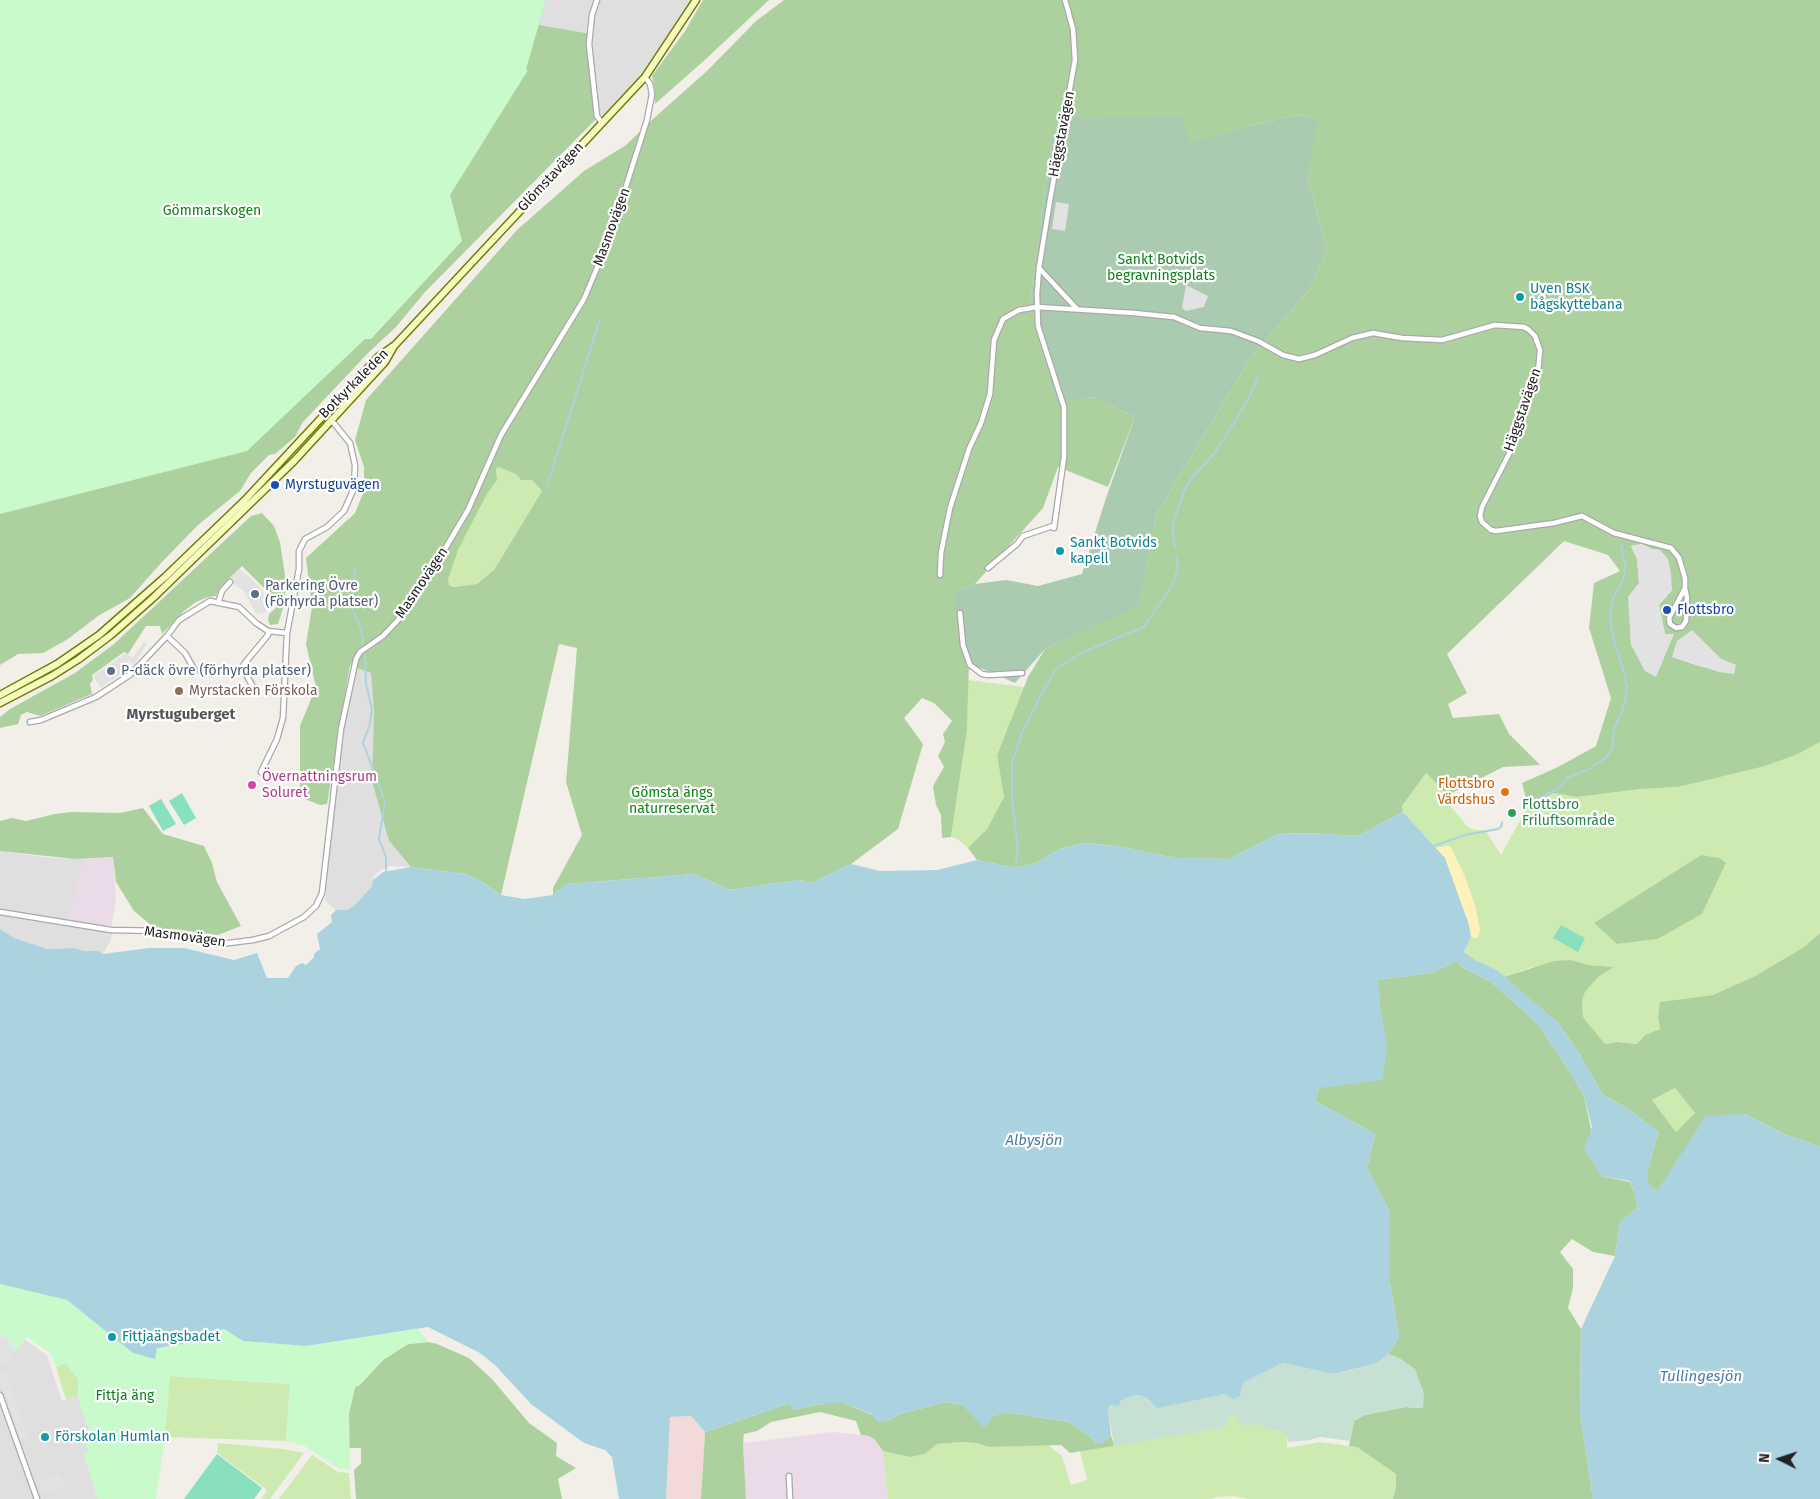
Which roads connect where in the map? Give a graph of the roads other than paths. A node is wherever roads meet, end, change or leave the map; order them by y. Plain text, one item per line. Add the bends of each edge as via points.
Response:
1 (597, 0) edge
2 (696, 0) edge
3 (1065, 0) edge
4 (645, 77) junction
5 (602, 123) junction
6 (1039, 268) junction
7 (1037, 307) junction
8 (1077, 309) junction
9 (395, 344) junction
10 (357, 378) junction
11 (332, 421) junction
12 (315, 424) junction
13 (988, 568) dead end
14 (940, 575) dead end
15 (230, 582) dead end
16 (1685, 588) junction
17 (218, 603) junction
18 (960, 613) dead end
19 (268, 631) junction
20 (287, 633) junction
21 (167, 636) junction
22 (194, 671) dead end
23 (1022, 674) dead end
24 (253, 686) dead end
25 (0, 695) edge
26 (0, 703) edge
27 (30, 722) dead end
28 (261, 772) dead end
29 (0, 912) edge
30 (0, 1395) edge
31 (789, 1476) dead end
32 (37, 1499) edge
33 (790, 1499) edge

1 - 5 street via 588,44 596,116
2 - 4 main road, Glömstavägen
3 - 6 street, Häggstavägen via 1073,28 1075,60
4 - 5 main road, Glömstavägen
4 - 29 street, Masmovägen via 652,94 649,112 610,237 584,299 501,435 468,510 427,579 400,619 356,659 341,729 322,893 316,906 304,917 269,936 221,944 164,931 111,930
5 - 9 main road, Glömstavägen
6 - 7 street, Häggstavägen
6 - 8 street
7 - 8 street, Häggstavägen
7 - 13 street, Häggstavägen via 1038,326 1064,407 1064,457 1053,527 1023,536
7 - 14 street via 1020,310 1003,319 994,340 990,394 950,508
8 - 16 street, Häggstavägen via 1174,318 1200,328 1237,333 1283,355 1299,358 1315,356 1352,338 1373,333 1442,340 1495,325 1524,326 1534,336 1540,350 1538,374 1510,452 1482,506 1482,522 1496,531 1582,516 1614,533 1671,548 1679,558
9 - 10 main road, Botkyrkaleden
9 - 11 main road, Botkyrkaleden via 385,362
10 - 11 main road via 354,386 329,414
10 - 12 main road, Botkyrkaleden
11 - 12 main road
11 - 20 street via 350,443 355,465 354,488 344,511 327,527 305,539 299,551 299,569
11 - 26 main road, Botkyrkaleden via 220,534 106,639 62,670
12 - 25 main road, Botkyrkaleden via 245,500 118,620 69,657
15 - 17 street
16 - 16 street via 1669,618 1670,624 1676,628 1682,627 1686,621
17 - 19 street via 239,607
17 - 21 street via 210,601 179,620
18 - 23 street via 963,645 970,665 982,674
19 - 20 street
19 - 24 street via 244,664 243,669
20 - 28 street via 283,718
21 - 22 street via 185,653
21 - 27 street via 131,674 96,697
30 - 32 street
31 - 33 street

